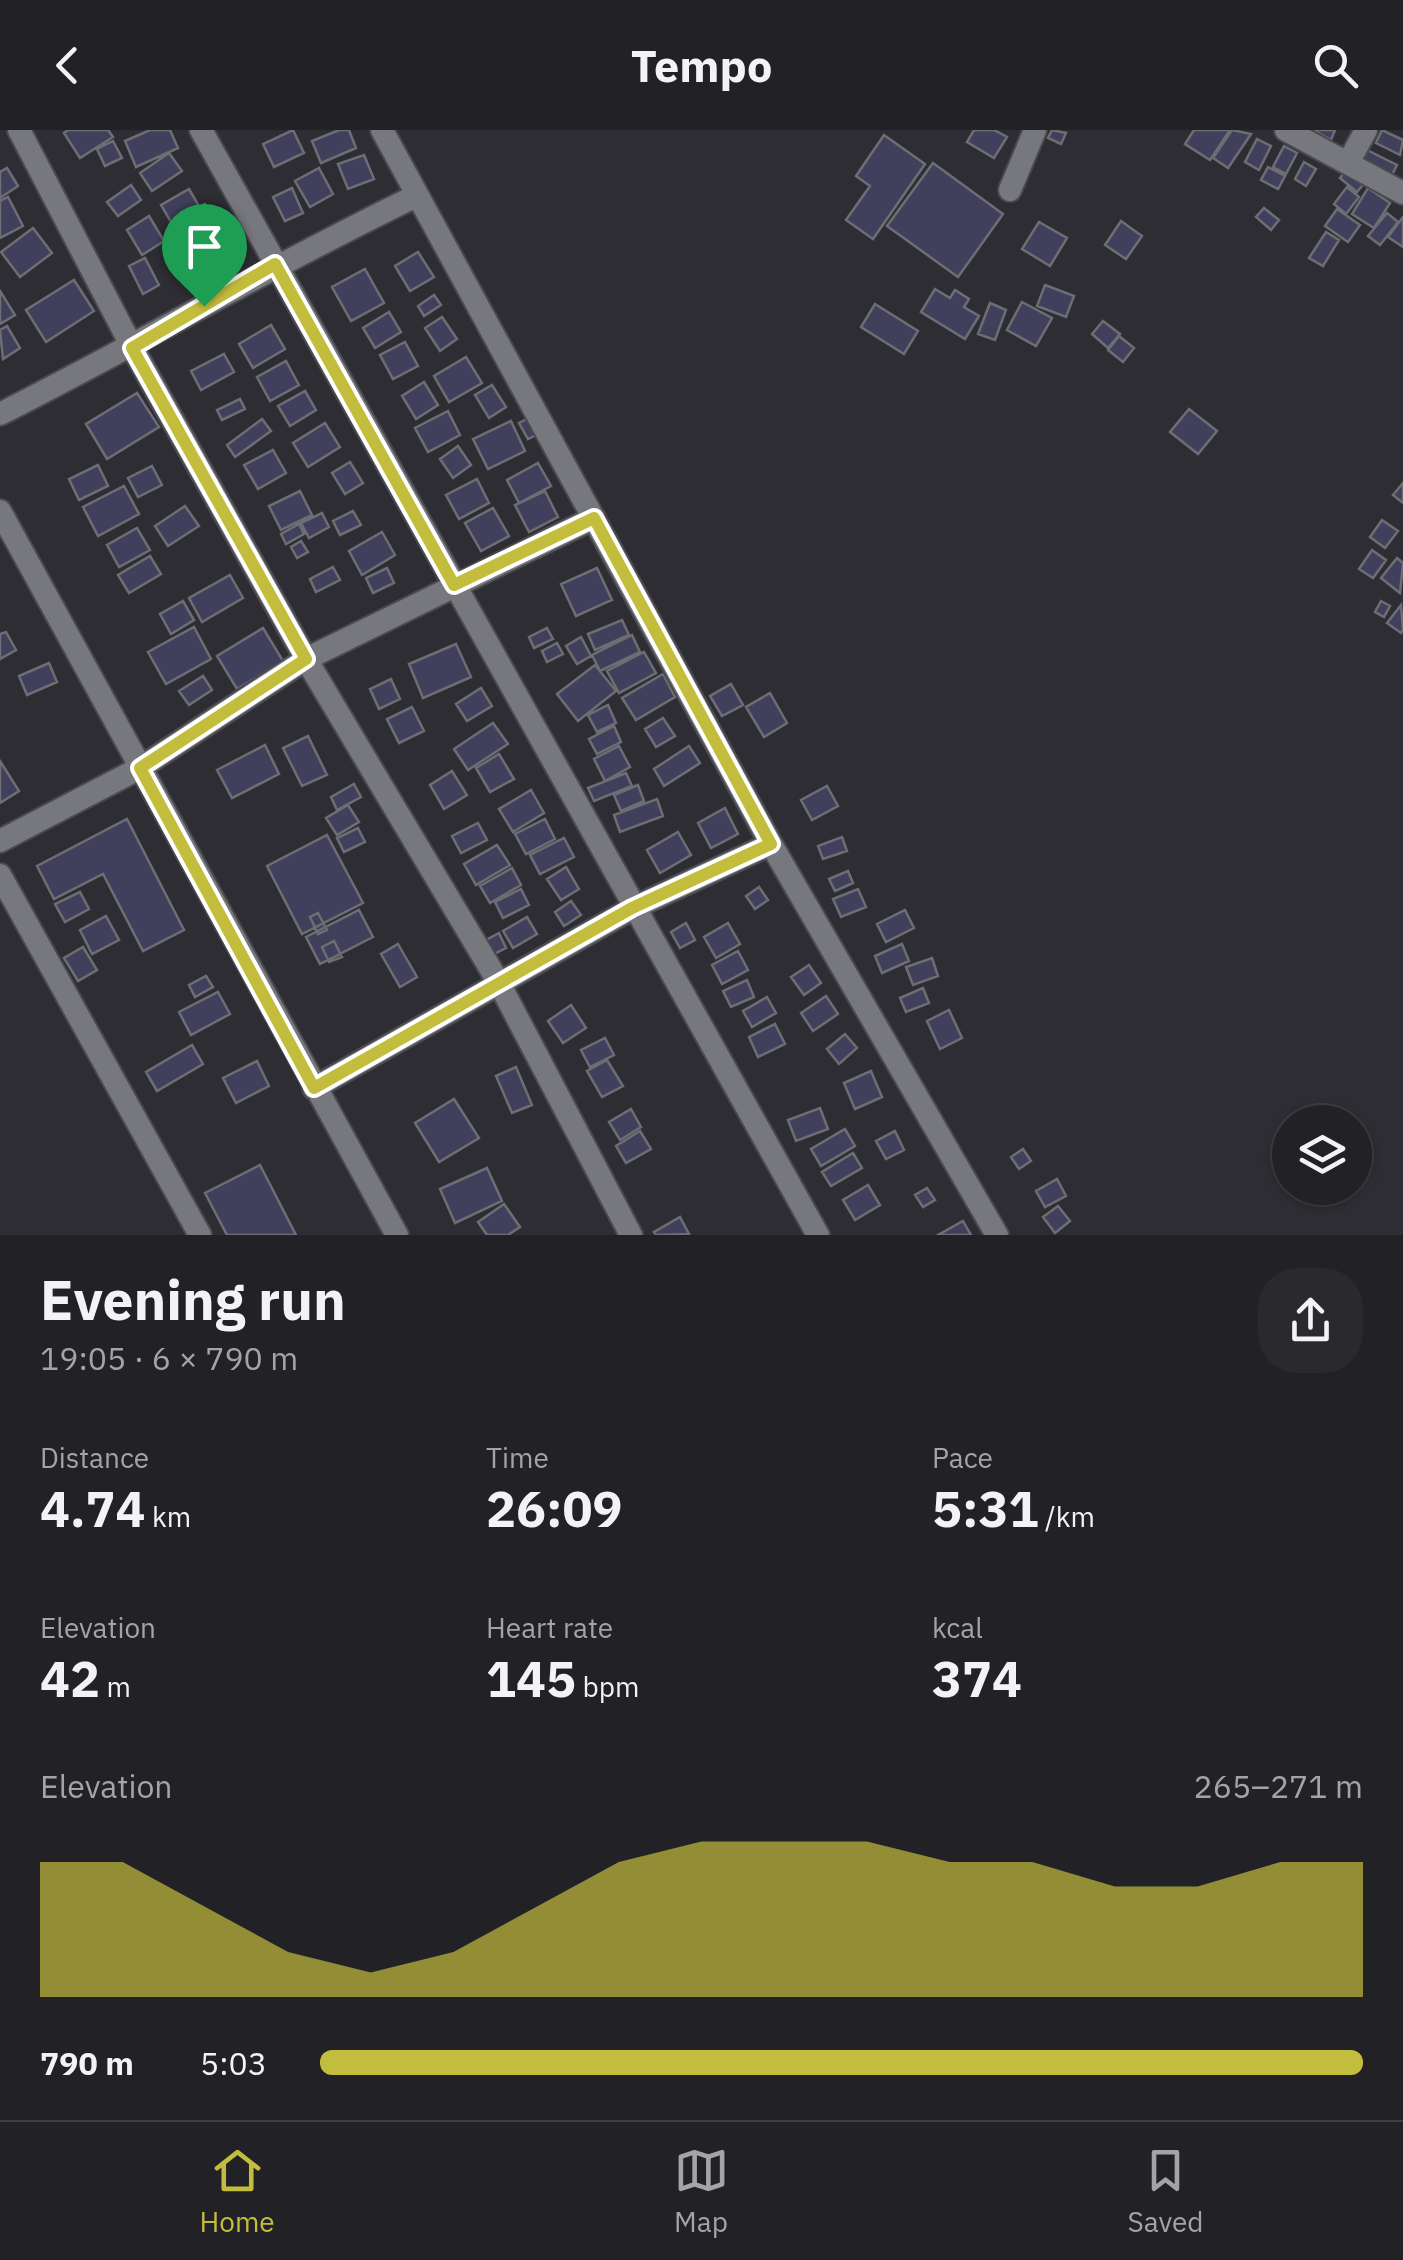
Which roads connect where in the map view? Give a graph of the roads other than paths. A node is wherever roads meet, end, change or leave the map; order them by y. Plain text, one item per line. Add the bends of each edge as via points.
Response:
1 (19, 130) edge
2 (201, 130) edge
3 (382, 130) edge
4 (1035, 130) edge
5 (1286, 130) edge
6 (1366, 130) edge
7 (1348, 164) junction
8 (1010, 190) dead end
9 (1403, 193) edge
10 (416, 196) junction
11 (275, 264) junction
12 (132, 348) junction
13 (0, 414) edge
14 (0, 511) edge
15 (594, 518) junction
16 (454, 585) junction
17 (306, 659) junction
18 (140, 768) junction
19 (0, 841) edge
20 (771, 844) junction
21 (0, 875) edge
22 (632, 908) junction
23 (499, 983) junction
24 (314, 1088) junction
25 (200, 1235) edge
26 (397, 1235) edge
27 (631, 1235) edge
28 (818, 1235) edge
29 (997, 1235) edge

1 - 12 street
2 - 11 street
3 - 10 street
4 - 8 street
5 - 7 street
6 - 7 street
7 - 9 street
10 - 11 street
10 - 15 street
11 - 12 street
11 - 16 street
12 - 13 street
12 - 17 street
14 - 18 street
15 - 16 street
15 - 20 street
16 - 17 street
16 - 22 street
17 - 18 street
17 - 23 street
18 - 19 street
18 - 24 street
20 - 22 street
20 - 29 street
21 - 25 street
22 - 23 street
22 - 28 street
23 - 24 street
23 - 27 street
24 - 26 street

